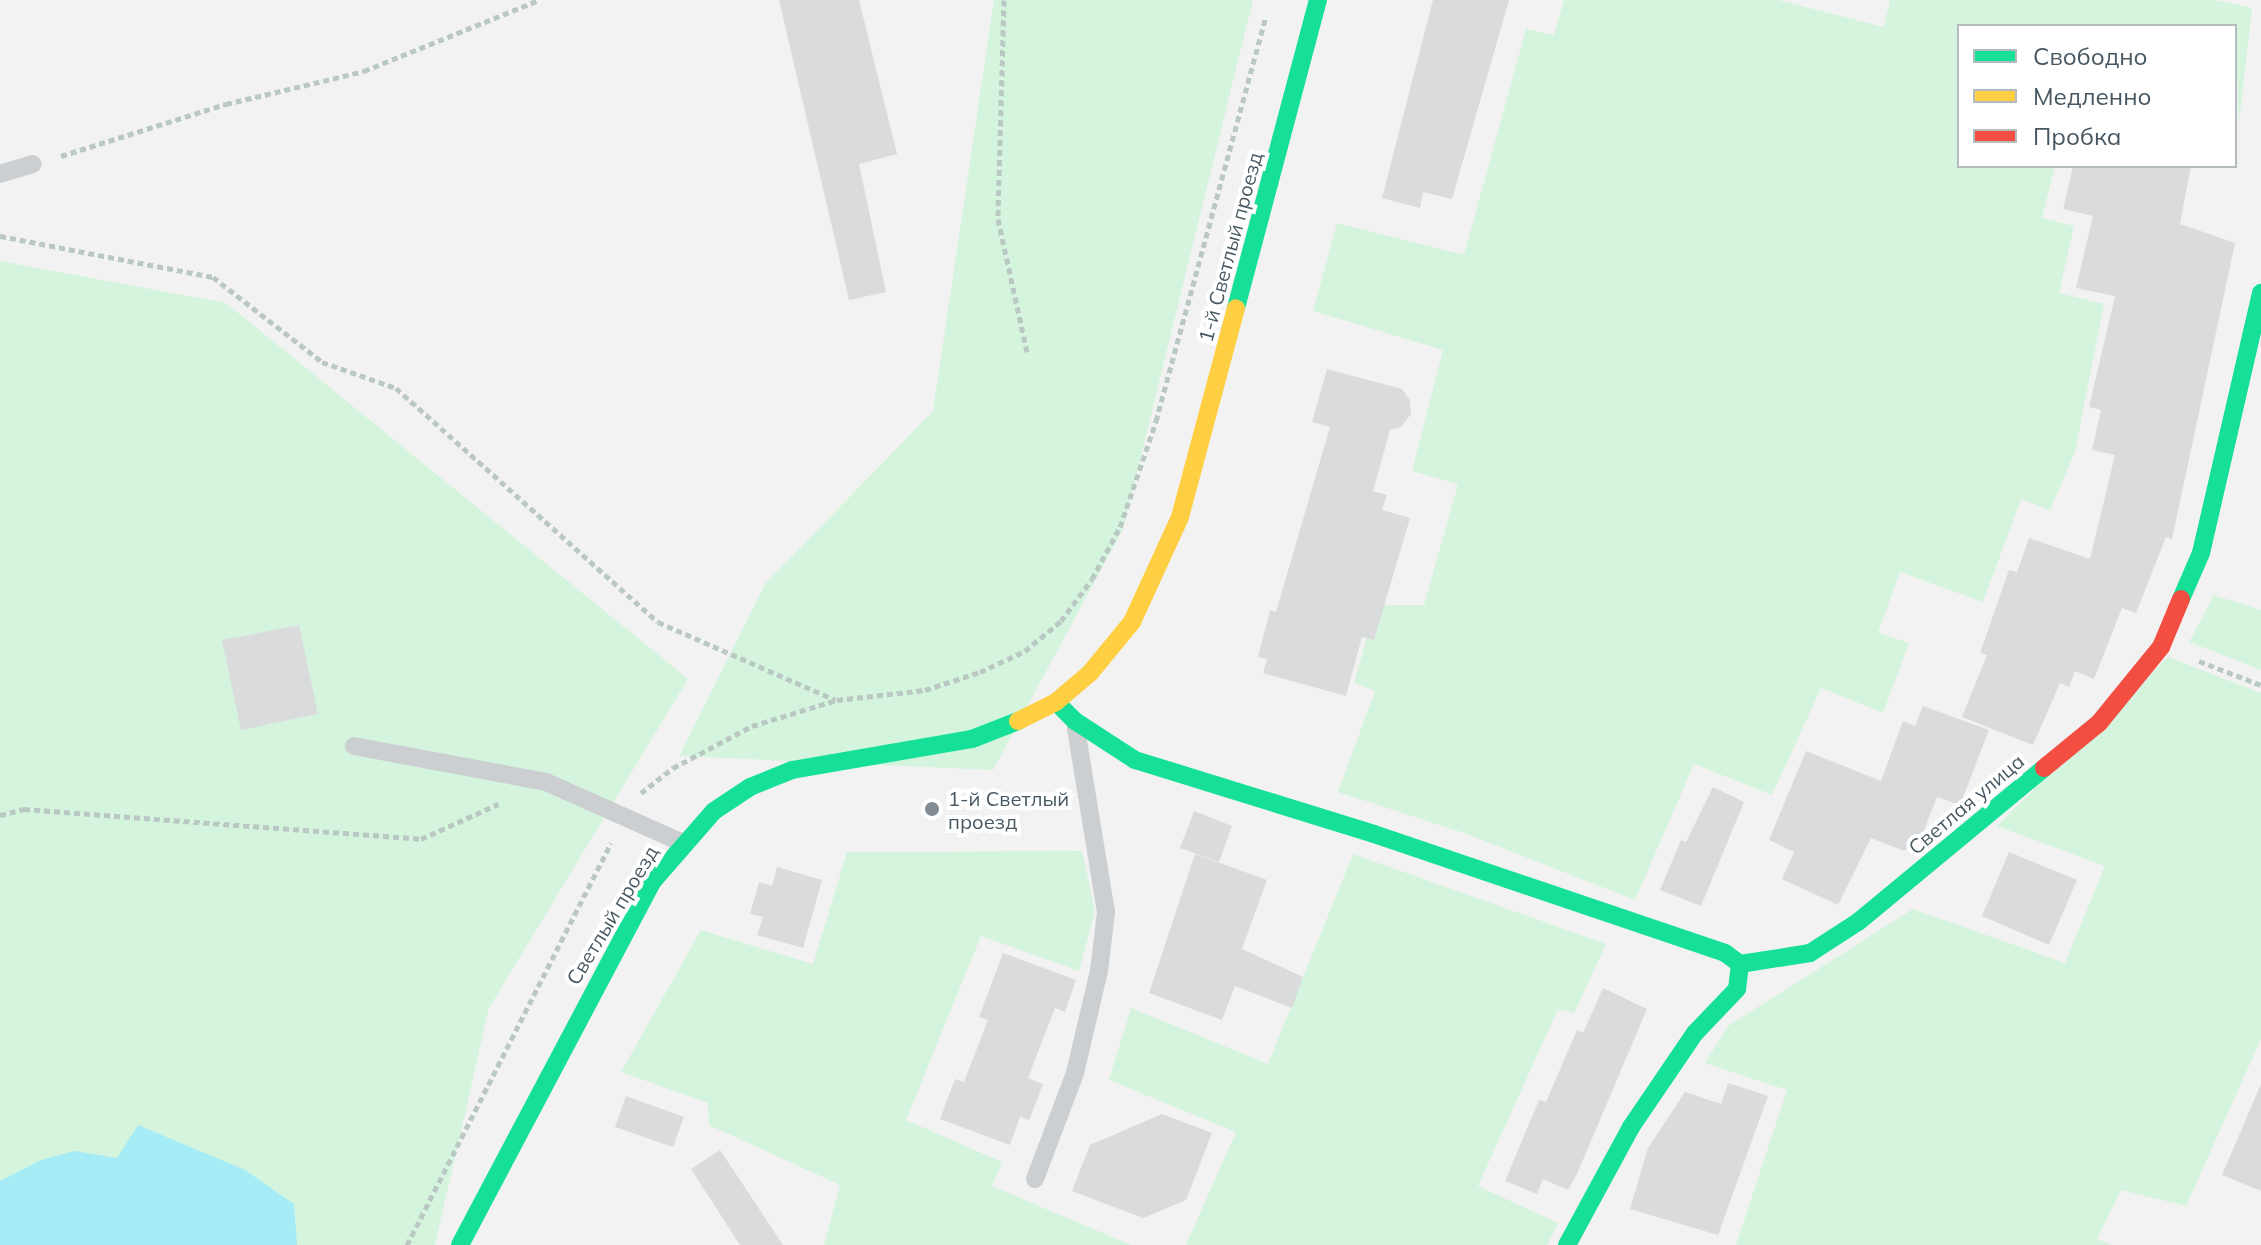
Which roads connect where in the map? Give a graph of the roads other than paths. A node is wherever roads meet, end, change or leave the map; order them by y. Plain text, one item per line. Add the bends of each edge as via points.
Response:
1 (1318, 0) edge
2 (33, 164) road end
3 (0, 174) edge
4 (2261, 293) edge
5 (1056, 702) junction
6 (1075, 721) junction
7 (354, 746) dead end
8 (681, 842) junction
9 (1740, 964) junction
10 (1035, 1179) dead end
11 (460, 1245) edge
12 (1567, 1245) edge

1 - 5 street, 1-й Светлый проезд via 1180,517 1132,622 1090,673
2 - 3 lane
4 - 9 street, Светлая улица via 2201,553 2161,647 2099,723 1858,922 1810,953
5 - 6 street
5 - 8 street, Светлый проезд via 972,739 792,770 750,787
6 - 9 street via 1135,760 1374,834 1725,953
6 - 10 lane via 1106,912 1099,971 1075,1073
7 - 8 lane via 546,782
8 - 11 street, Светлый проезд via 608,958
9 - 12 street via 1737,989 1695,1033 1631,1127

